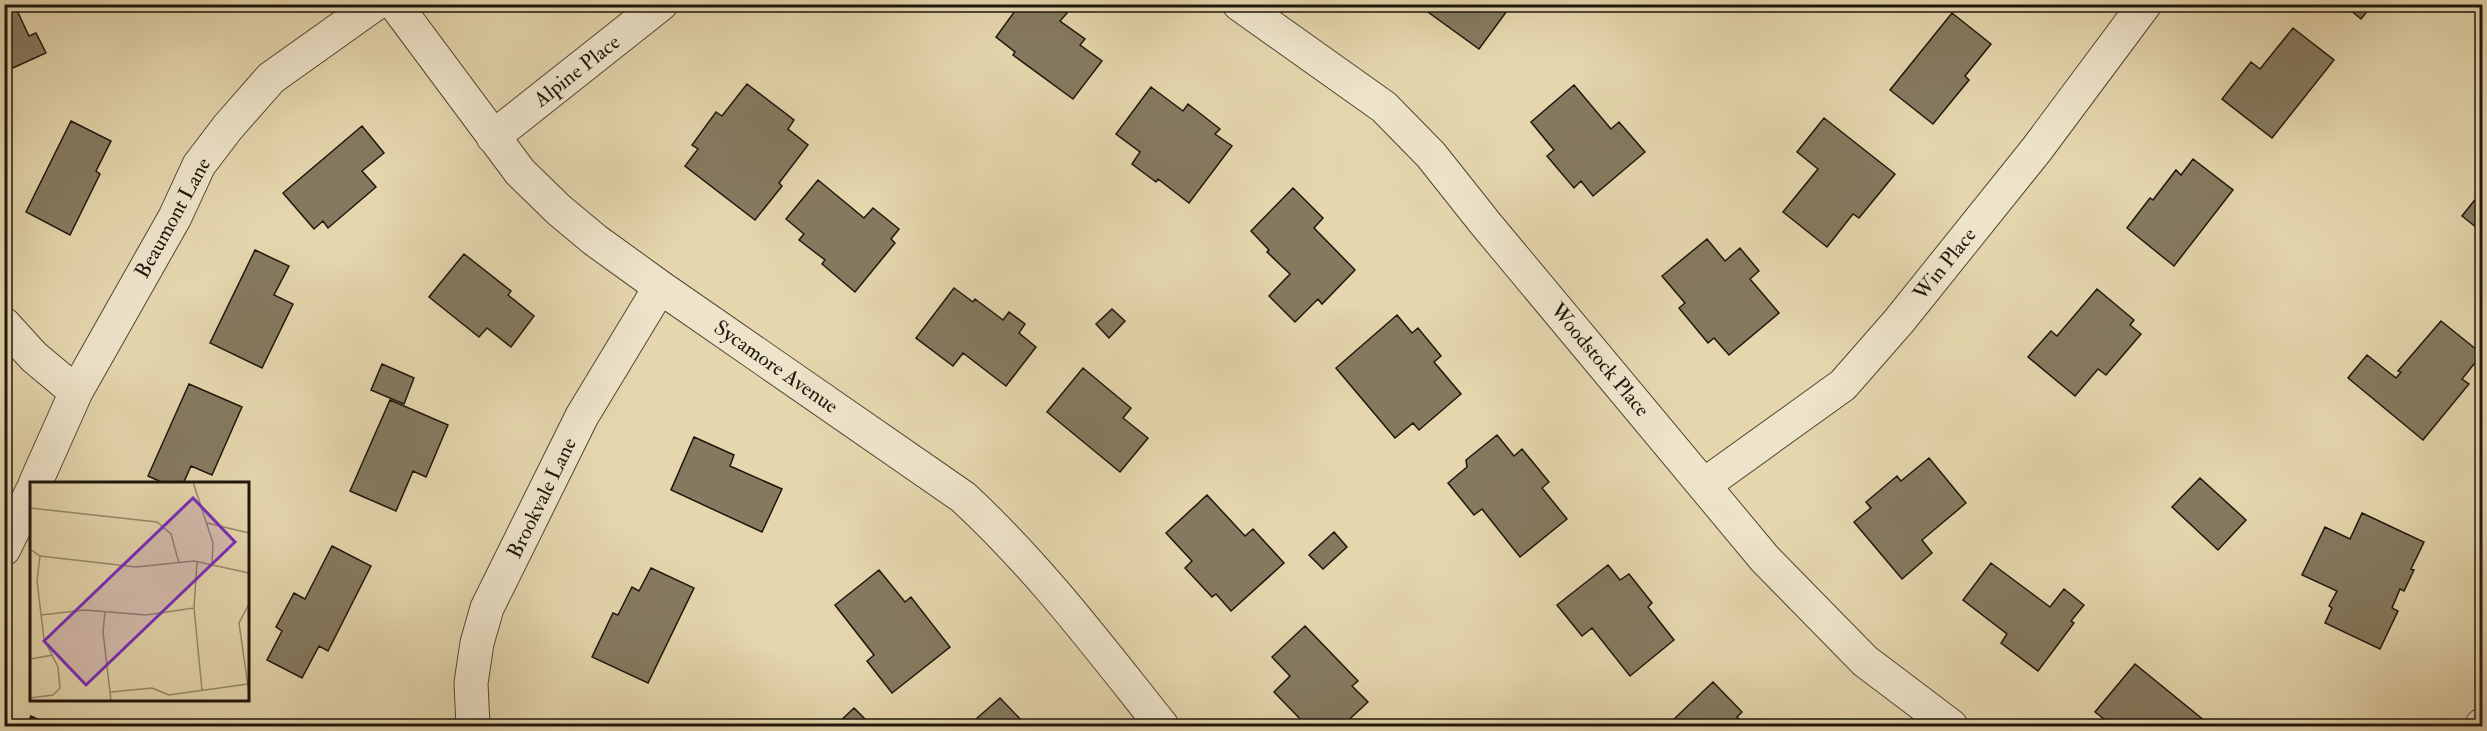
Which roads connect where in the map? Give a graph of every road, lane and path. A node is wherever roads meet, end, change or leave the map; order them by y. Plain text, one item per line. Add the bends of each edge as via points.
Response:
1 (375, 4) edge
2 (395, 4) edge
3 (661, 4) edge
4 (1239, 4) edge
5 (2145, 4) edge
6 (492, 137) junction
7 (660, 287) junction
8 (4, 324) edge
9 (76, 392) junction
10 (35, 482) edge
11 (1704, 485) junction
12 (30, 495) edge
13 (4, 549) edge
14 (473, 726) edge
15 (1162, 726) edge
16 (1952, 726) edge

1 - 9 street, Beaumont Lane via 271,78 228,127 199,165 175,217
2 - 6 street, Sycamore Avenue
3 - 6 street, Alpine Place
4 - 11 street, Woodstock Place via 1384,107 1431,155
5 - 11 street, Win Place via 2023,168 1843,385
6 - 7 street, Sycamore Avenue via 520,172 559,210
7 - 14 street, Brookvale Lane via 582,416 487,608 471,683
7 - 15 street, Sycamore Avenue via 963,497 1003,534 1056,594
8 - 9 street via 34,357
9 - 10 street, Beaumont Lane
11 - 16 street, Woodstock Place via 1765,559 1865,661
12 - 13 street

